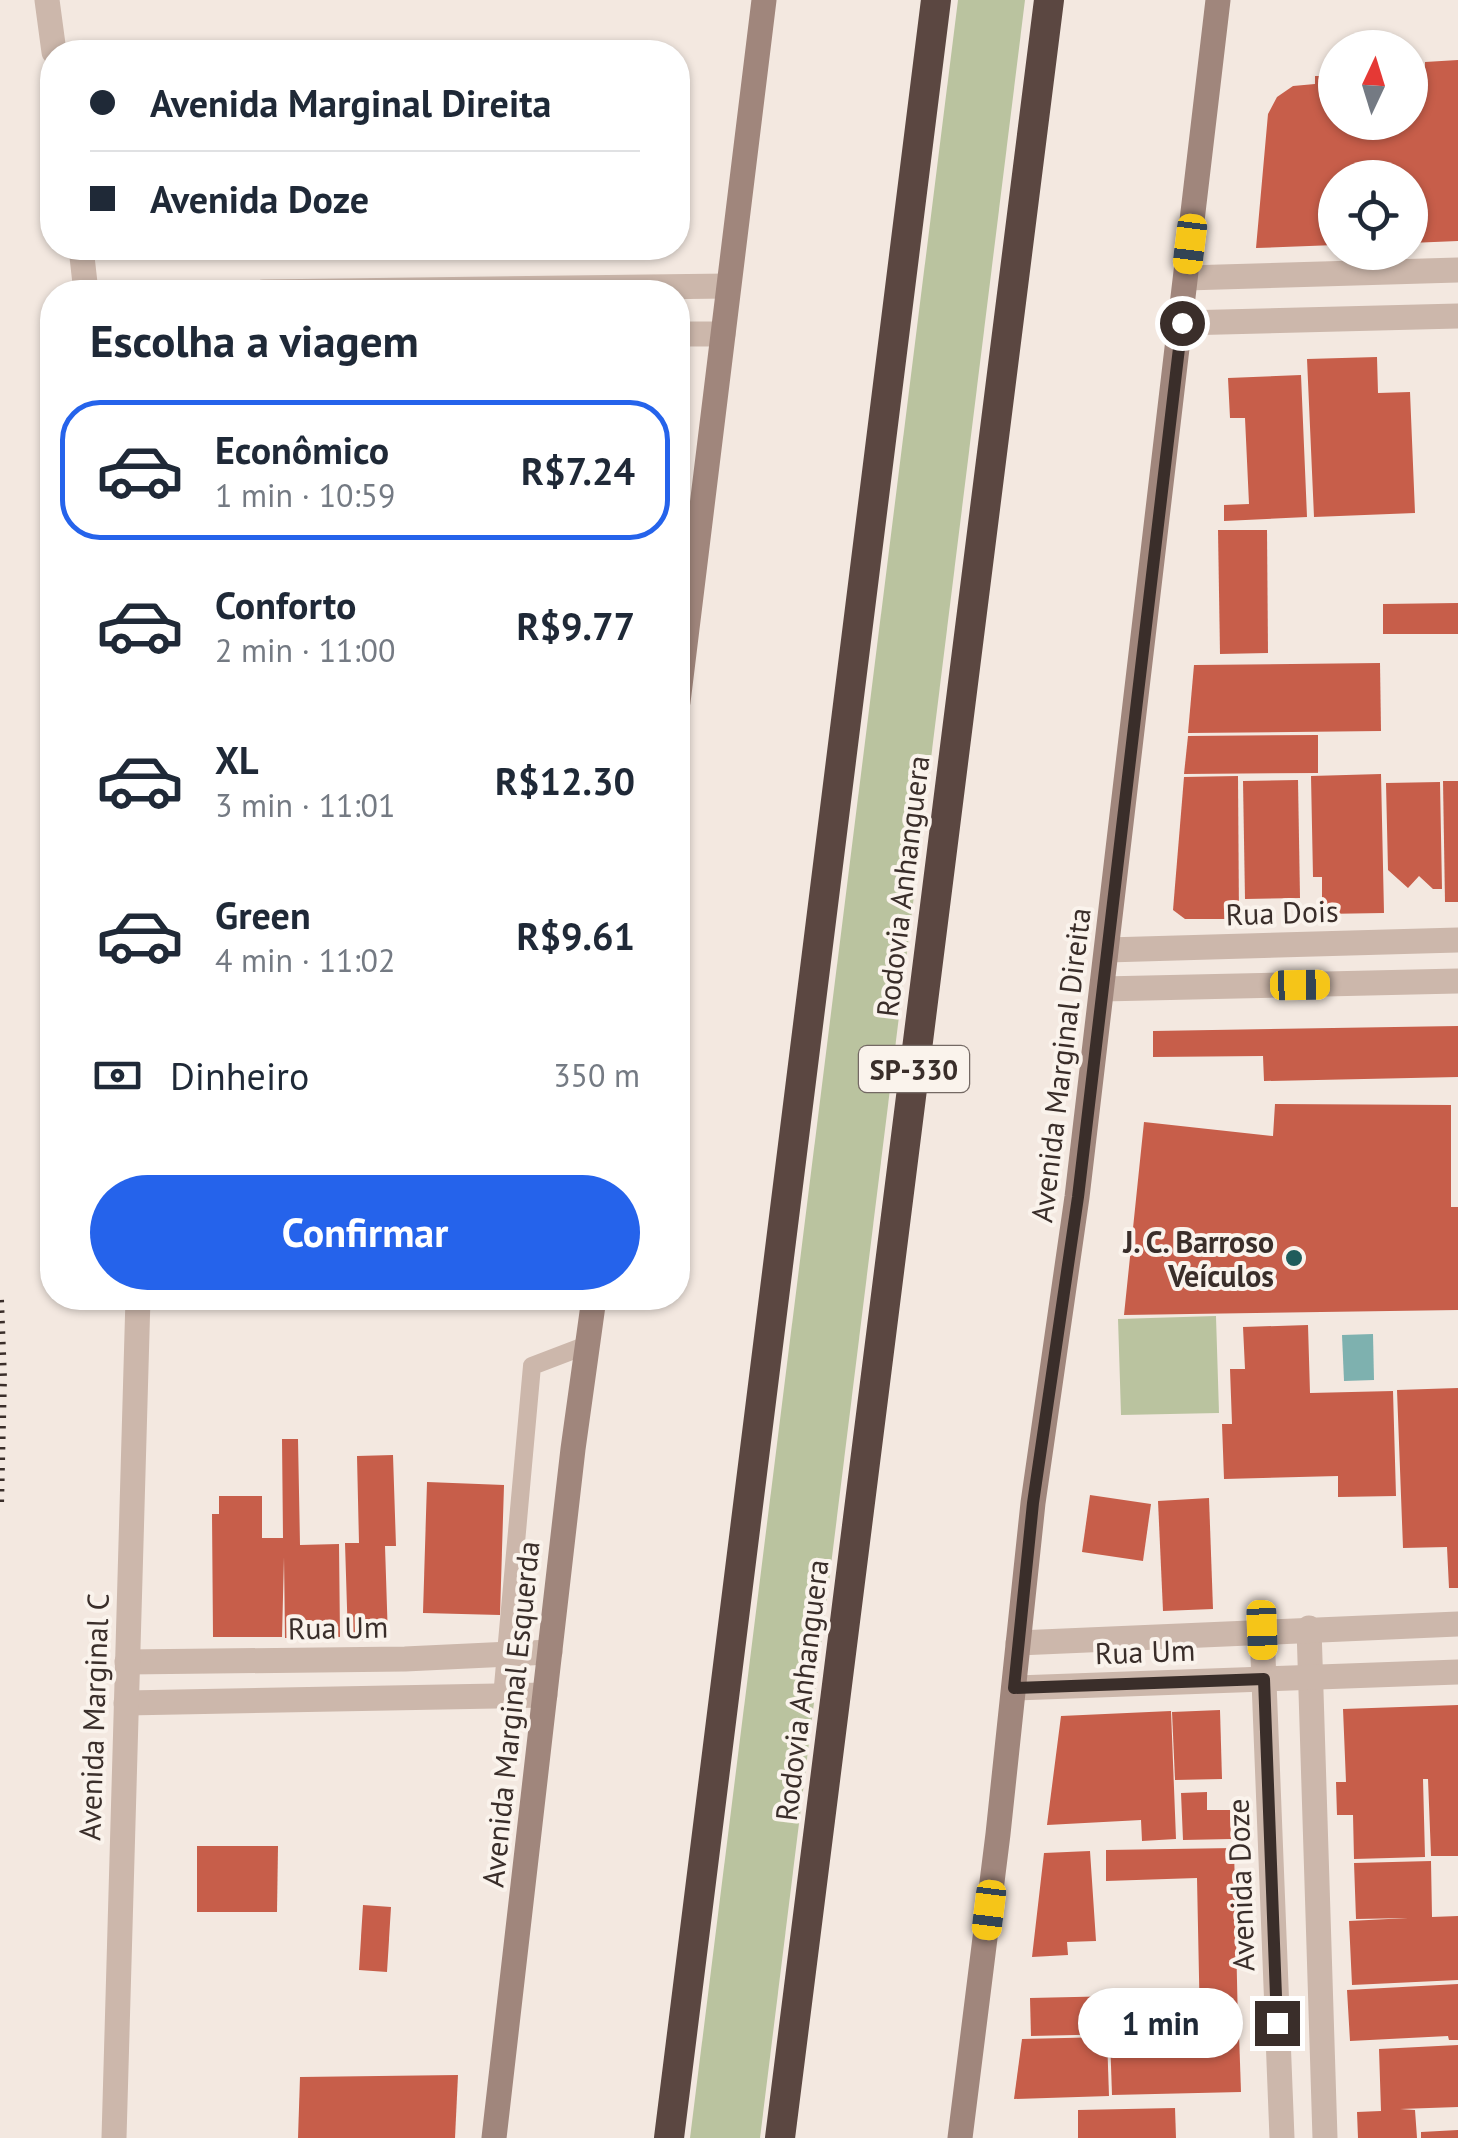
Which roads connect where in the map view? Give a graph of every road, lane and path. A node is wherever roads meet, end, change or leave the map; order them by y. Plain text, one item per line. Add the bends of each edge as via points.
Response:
1 (47, 0) edge
2 (764, 0) edge
3 (936, 0) edge
4 (1049, 0) edge
5 (1218, 0) edge
6 (52, 40) edge
7 (1458, 270) edge
8 (1186, 278) junction
9 (690, 286) edge
10 (728, 286) junction
11 (1458, 316) edge
12 (1182, 323) junction
13 (690, 334) edge
14 (723, 334) junction
15 (690, 604) edge
16 (1458, 940) edge
17 (1108, 950) junction
18 (1458, 982) edge
19 (1102, 990) junction
20 (138, 1310) edge
21 (592, 1310) edge
22 (587, 1345) junction
23 (1458, 1624) edge
24 (1308, 1628) junction
25 (1262, 1630) junction
26 (1018, 1643) junction
27 (550, 1652) junction
28 (506, 1654) junction
29 (128, 1662) junction
30 (1458, 1672) edge
31 (1310, 1677) junction
32 (1264, 1679) junction
33 (1014, 1688) junction
34 (545, 1696) junction
35 (502, 1698) junction
36 (126, 1703) junction
37 (114, 2138) edge
38 (494, 2138) edge
39 (669, 2138) edge
40 (780, 2138) edge
41 (960, 2138) edge
42 (1282, 2138) edge
43 (1325, 2138) edge

1 - 6 street
2 - 10 main road
3 - 39 highway
4 - 40 highway, Rodovia Anhanguera / SP-330
5 - 8 main road, Avenida Marginal Direita
7 - 8 street
8 - 12 main road, Avenida Marginal Direita
9 - 10 street
10 - 14 main road
11 - 12 street
12 - 17 main road, Avenida Marginal Direita
13 - 14 street
14 - 15 main road
16 - 17 street, Rua Dois
17 - 19 main road, Avenida Marginal Direita
18 - 19 street
19 - 26 main road, Avenida Marginal Direita
20 - 29 street, Avenida Marginal C
21 - 22 main road, Avenida Marginal Esquerda
22 - 27 main road, Avenida Marginal Esquerda
22 - 28 lane via 532,1366
23 - 24 street, Rua Um
24 - 25 street, Rua Um
24 - 31 street
25 - 26 street, Rua Um
25 - 32 street, Avenida Doze
26 - 33 main road, Avenida Marginal Direita
27 - 28 street, Rua Um
27 - 34 main road, Avenida Marginal Esquerda
28 - 29 street, Rua Um
28 - 35 lane
29 - 36 street, Avenida Marginal C
30 - 31 street, Rua Um
31 - 32 street, Rua Um
31 - 43 street
32 - 33 street, Rua Um
32 - 42 street, Avenida Doze
33 - 41 main road, Avenida Marginal Direita
34 - 35 street
34 - 38 main road, Avenida Marginal Esquerda
35 - 36 street
36 - 37 street, Avenida Marginal C

